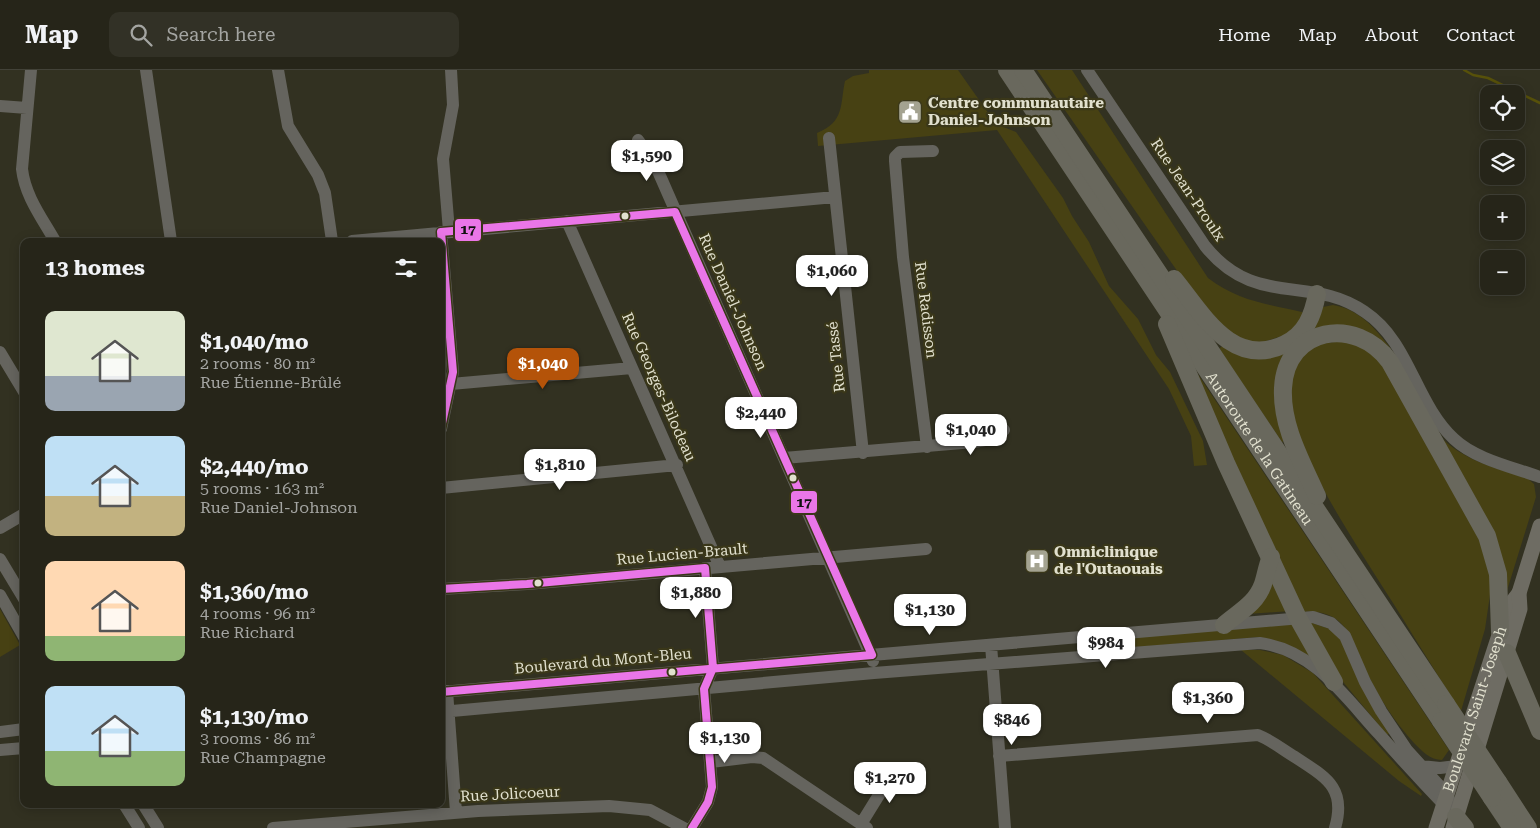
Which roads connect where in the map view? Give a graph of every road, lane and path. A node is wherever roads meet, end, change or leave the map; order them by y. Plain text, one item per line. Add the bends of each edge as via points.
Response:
1 (31, 70) edge
2 (146, 70) edge
3 (278, 70) edge
4 (451, 70) edge
5 (1007, 70) edge
6 (1023, 70) edge
7 (1087, 70) edge
8 (0, 106) edge
9 (27, 108) junction
10 (829, 138) dead end
11 (638, 140) dead end
12 (933, 151) dead end
13 (835, 197) junction
14 (1115, 208) junction
15 (675, 212) junction
16 (567, 221) junction
17 (445, 232) junction
18 (53, 238) edge
19 (171, 238) edge
20 (332, 238) edge
21 (383, 238) edge
22 (1148, 280) junction
23 (1317, 294) junction
24 (0, 352) edge
25 (632, 368) junction
26 (451, 384) junction
27 (20, 385) edge
28 (445, 411) edge
29 (1004, 430) dead end
30 (927, 447) junction
31 (862, 453) junction
32 (784, 458) junction
33 (677, 466) junction
34 (1540, 477) edge
35 (445, 488) edge
36 (20, 516) edge
37 (1540, 526) edge
38 (0, 528) edge
39 (1339, 544) junction
40 (926, 549) dead end
41 (828, 557) junction
42 (1270, 557) junction
43 (0, 559) edge
44 (720, 567) junction
45 (705, 568) junction
46 (445, 589) edge
47 (20, 593) edge
48 (1519, 593) junction
49 (0, 595) edge
50 (1298, 618) junction
51 (1224, 625) junction
52 (20, 626) edge
53 (1500, 632) junction
54 (991, 645) junction
55 (1507, 652) junction
56 (872, 655) junction
57 (813, 660) junction
58 (992, 665) junction
59 (713, 668) junction
60 (874, 673) junction
61 (815, 679) junction
62 (1334, 682) junction
63 (704, 689) junction
64 (445, 692) edge
65 (445, 711) edge
66 (20, 730) edge
67 (1540, 731) edge
68 (0, 732) edge
69 (20, 748) edge
70 (0, 750) edge
71 (999, 756) junction
72 (711, 762) junction
73 (1421, 766) junction
74 (1457, 766) junction
75 (896, 769) dead end
76 (1495, 790) junction
77 (1445, 799) junction
78 (126, 808) edge
79 (146, 808) edge
80 (456, 812) junction
81 (381, 823) edge
82 (1458, 824) edge
83 (864, 826) edge
84 (139, 828) edge
85 (158, 828) edge
86 (273, 828) edge
87 (684, 828) edge
88 (692, 828) edge
89 (1005, 828) edge
90 (1335, 828) edge
91 (1436, 828) edge
92 (1512, 828) edge
93 (1528, 828) edge

1 - 9 street
2 - 19 street
3 - 20 street via 288,126 326,192
4 - 17 street via 453,105 443,159
5 - 22 highway, Autoroute de la Gatineau
6 - 14 highway, Autoroute de la Gatineau
7 - 23 street, Rue Jean-Proulx via 1204,246 1219,262 1234,274 1256,284
8 - 9 street
9 - 18 street via 23,180
10 - 13 street, Rue Tassé
11 - 15 street, Rue Daniel-Johnson via 654,162
12 - 30 street, Rue Radisson via 900,152 895,157 903,257
13 - 15 street
13 - 31 street, Rue Tassé
14 - 23 highway via 1214,329 1237,346 1248,350 1267,350 1290,342 1308,323
14 - 39 highway, Autoroute de la Gatineau
15 - 16 street
15 - 32 street, Rue Daniel-Johnson
16 - 17 street
16 - 25 street, Rue Georges-Bilodeau
17 - 21 street
17 - 26 street via 453,356
22 - 42 highway
22 - 76 highway, Autoroute de la Gatineau, bridge via 1441,721
23 - 34 street, Rue Jean-Proulx via 1354,305 1380,324 1400,350 1434,415 1455,440 1478,454
24 - 27 street
25 - 26 street
25 - 33 street, Rue Georges-Bilodeau
26 - 28 street
29 - 30 street via 985,440
30 - 31 street
31 - 32 street
32 - 41 street, Rue Daniel-Johnson
33 - 35 street
33 - 44 street, Rue Georges-Bilodeau
36 - 38 street
37 - 48 main road, Boulevard Saint-Joseph
39 - 53 highway via 1292,440 1283,394 1286,370 1295,354 1311,340 1336,333 1365,338 1387,357 1479,519 1497,567
39 - 76 highway, Autoroute de la Gatineau, bridge via 1446,704
40 - 41 street, Rue Lucien-Brault
41 - 44 street, Rue Lucien-Brault
41 - 56 street, Rue Daniel-Johnson
42 - 50 highway
42 - 51 highway via 1264,582 1256,597
43 - 47 street
44 - 45 street, Rue Lucien-Brault
45 - 46 street, Rue Lucien-Brault
45 - 59 street
48 - 53 main road, Boulevard Saint-Joseph via 1509,606
48 - 55 main road, Boulevard Saint-Joseph via 1520,609
49 - 52 street
50 - 51 street, Boulevard du Mont-Bleu
50 - 62 highway
50 - 73 street, Boulevard du Mont-Bleu via 1323,619 1342,632 1378,707
51 - 54 street, Boulevard du Mont-Bleu
53 - 74 main road, Boulevard Saint-Joseph
54 - 56 street, Boulevard du Mont-Bleu
54 - 58 street
55 - 67 highway
55 - 82 main road, Boulevard Saint-Joseph
56 - 57 street, Boulevard du Mont-Bleu
56 - 60 street, Rue Daniel-Johnson
57 - 59 street, Boulevard du Mont-Bleu
57 - 61 street
58 - 60 street, Boulevard du Mont-Bleu
58 - 62 street, Boulevard du Mont-Bleu via 1260,643 1301,656
58 - 71 street
59 - 63 street
59 - 64 street, Boulevard du Mont-Bleu
60 - 61 street, Boulevard du Mont-Bleu
61 - 63 street, Boulevard du Mont-Bleu
62 - 77 street, Boulevard du Mont-Bleu
63 - 65 street, Boulevard du Mont-Bleu
63 - 72 street
65 - 80 street
66 - 68 street
69 - 70 street
71 - 89 street
71 - 90 street via 1258,735 1330,782 1339,803
72 - 83 street via 763,758
72 - 88 street via 711,794
73 - 74 street
73 - 77 street, Boulevard du Mont-Bleu
74 - 77 main road, Boulevard Saint-Joseph
75 - 83 street
76 - 92 highway, Autoroute de la Gatineau
76 - 93 highway, Autoroute de la Gatineau
77 - 82 street, Boulevard du Mont-Bleu
77 - 91 main road, Boulevard Saint-Joseph
78 - 84 street
79 - 85 street
80 - 81 street, Rue Jolicoeur
80 - 87 street, Rue Jolicoeur via 633,807 660,814
81 - 86 street, Rue Jolicoeur

